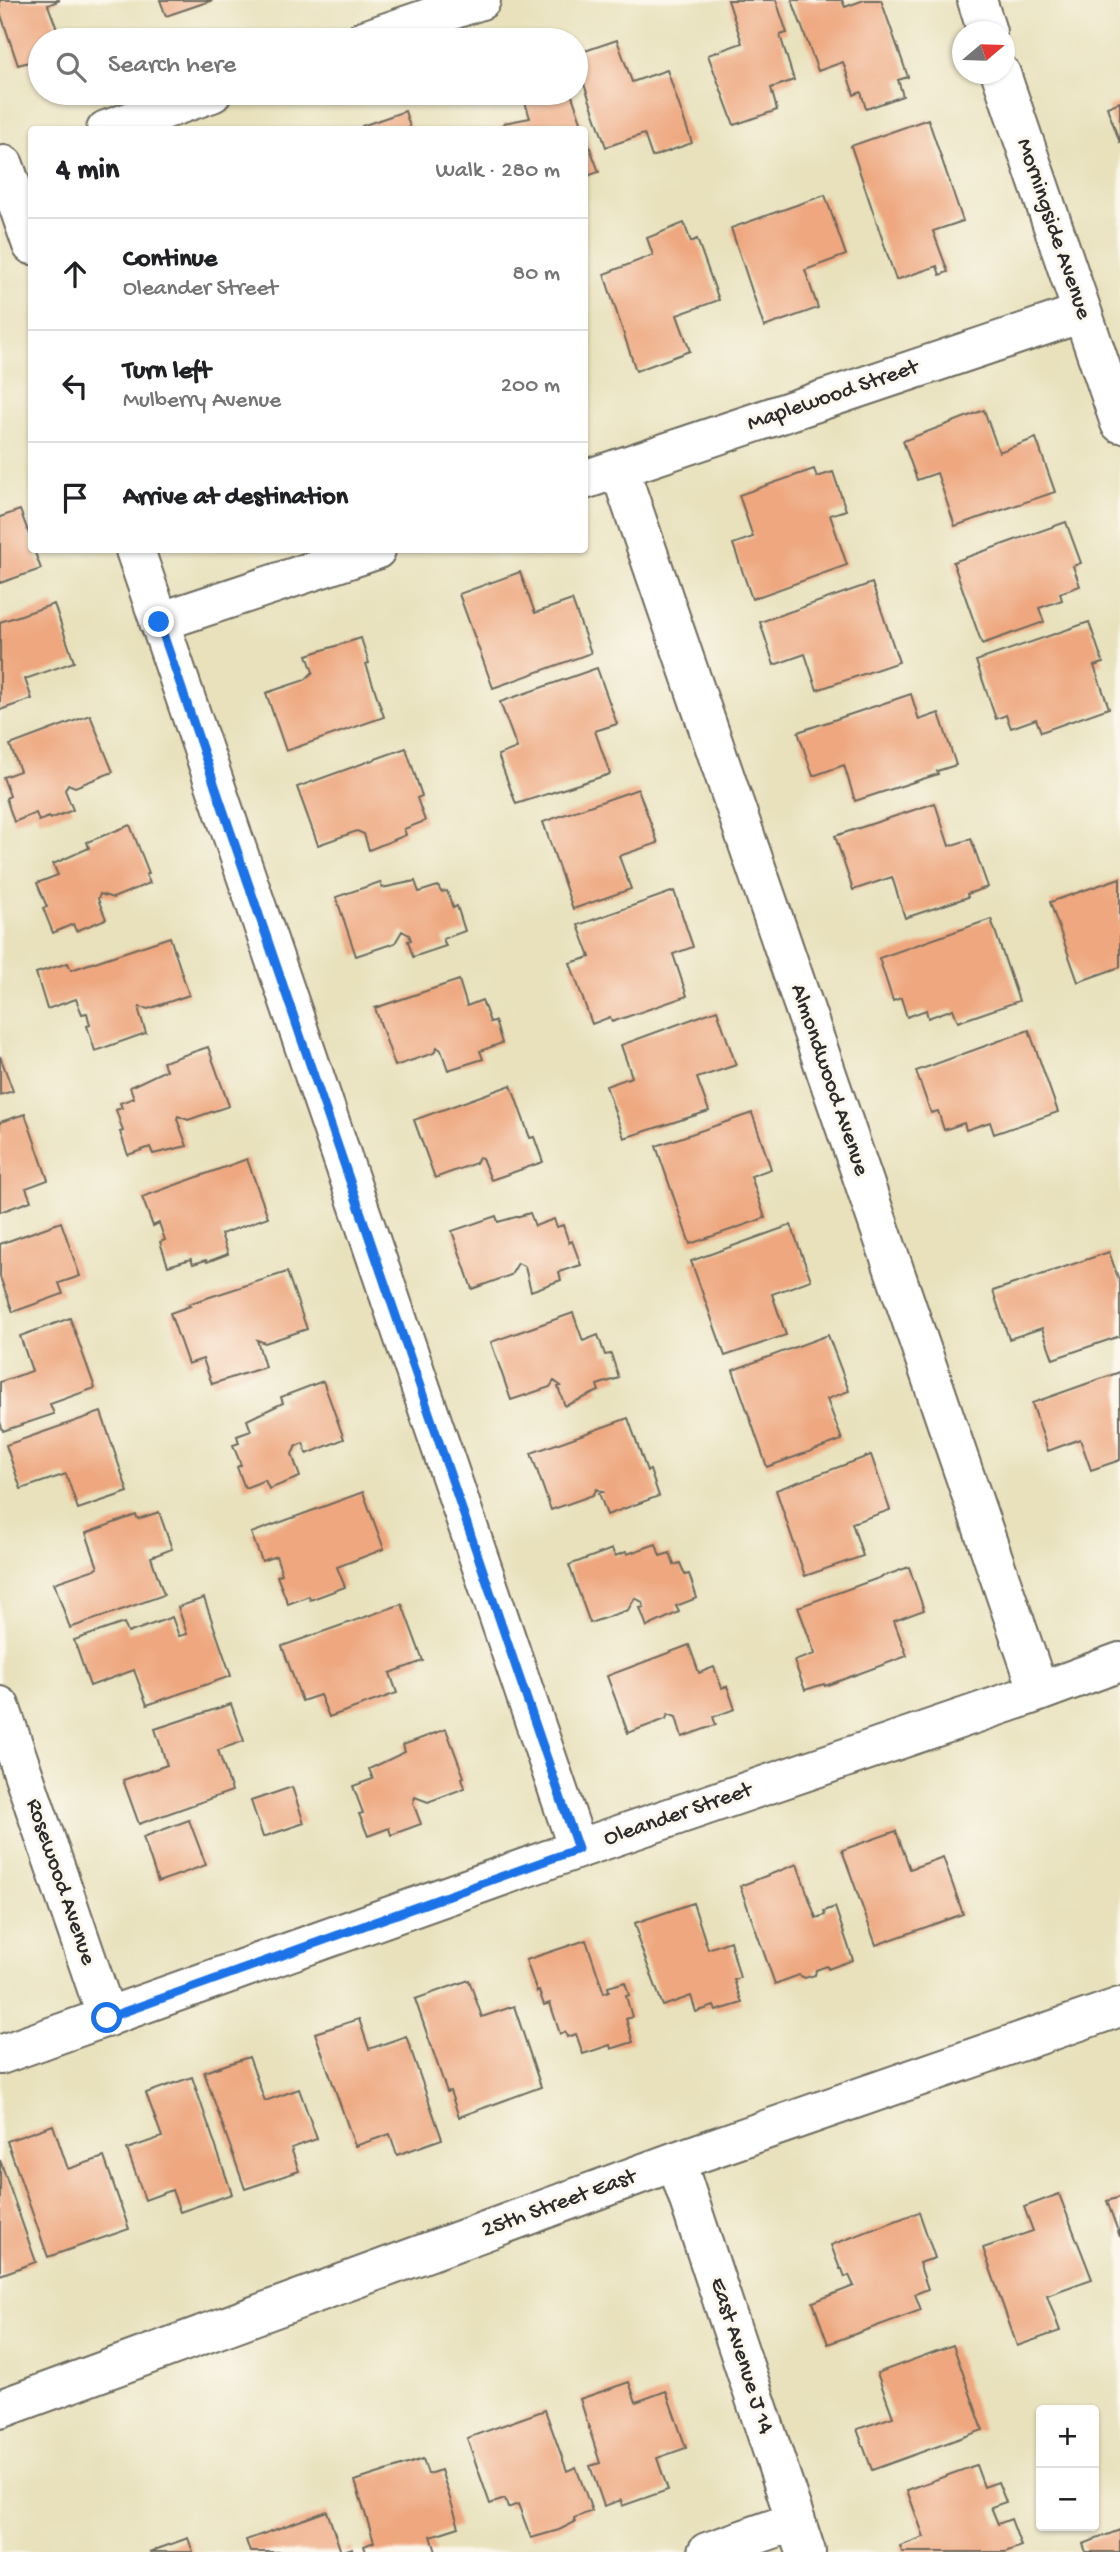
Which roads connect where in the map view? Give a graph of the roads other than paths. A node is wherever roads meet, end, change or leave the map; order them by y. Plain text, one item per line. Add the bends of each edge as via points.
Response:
1 (481, 0) edge
2 (977, 0) edge
3 (984, 21) edge
4 (399, 28) edge
5 (1004, 84) edge
6 (178, 105) edge
7 (117, 126) edge
8 (12, 162) edge
9 (28, 228) edge
10 (1082, 313) junction
11 (1120, 423) edge
12 (602, 474) edge
13 (136, 553) edge
14 (367, 553) edge
15 (159, 622) junction
16 (1120, 1662) edge
17 (1039, 1692) junction
18 (0, 1706) edge
19 (578, 1849) junction
20 (1120, 2007) edge
21 (107, 2018) junction
22 (0, 2055) edge
23 (676, 2161) junction
24 (0, 2409) edge
25 (801, 2537) edge
26 (707, 2552) edge

1 - 4 street
2 - 3 street
5 - 10 street, Morningside Avenue
6 - 7 street
8 - 9 street
10 - 11 street, Morningside Avenue
10 - 12 street, Maplewood Street
12 - 17 street, Almondwood Avenue
13 - 15 street
14 - 15 street
15 - 19 street
16 - 17 street, Oleander Street
17 - 19 street, Oleander Street
18 - 21 street, Rosewood Avenue
19 - 21 street, Oleander Street
20 - 23 street, 25th Street East
21 - 22 street, Oleander Street
23 - 24 street, 25th Street East
23 - 25 street, East Avenue J 14
25 - 26 street

